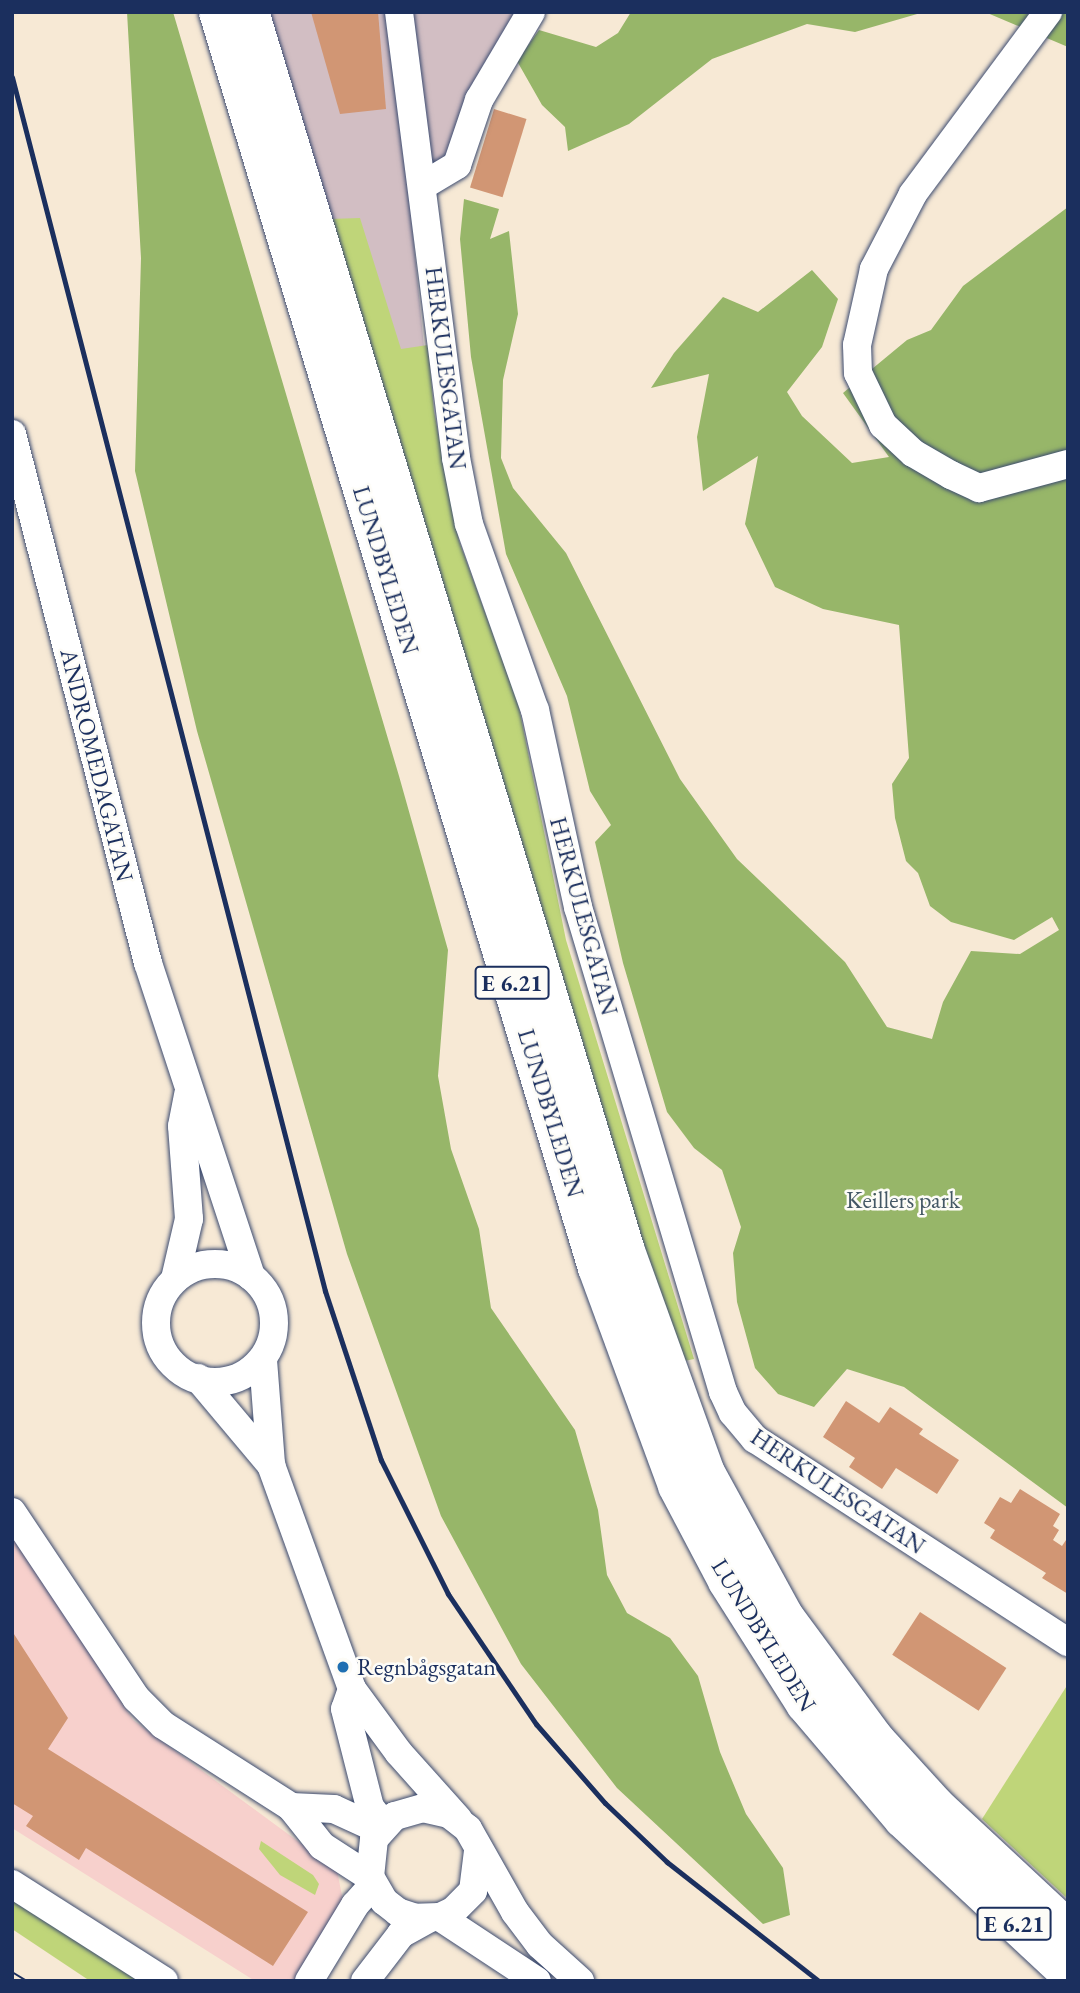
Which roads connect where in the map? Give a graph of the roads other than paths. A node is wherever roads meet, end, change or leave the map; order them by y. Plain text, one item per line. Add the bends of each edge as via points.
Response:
1 (218, 12) edge
2 (250, 12) edge
3 (399, 12) edge
4 (531, 12) edge
5 (1048, 12) edge
6 (422, 186) junction
7 (12, 434) edge
8 (1068, 464) edge
9 (188, 1094) junction
10 (251, 1276) junction
11 (175, 1279) junction
12 (263, 1360) junction
13 (198, 1378) junction
14 (271, 1465) junction
15 (12, 1512) edge
16 (1068, 1642) edge
17 (352, 1689) junction
18 (291, 1807) junction
19 (460, 1820) junction
20 (382, 1828) junction
21 (478, 1851) junction
22 (971, 1863) junction
23 (372, 1881) junction
24 (12, 1884) edge
25 (434, 1918) junction
26 (1068, 1929) edge
27 (571, 1973) edge
28 (1068, 1973) edge
29 (533, 1978) edge
30 (164, 1981) edge
31 (309, 1981) edge
32 (365, 1981) edge

1 - 22 highway, LUNDBYLEDEN / E 6.21 via 597,1268 677,1486 727,1581 805,1704 903,1819
2 - 22 highway, LUNDBYLEDEN / E 6.21 via 622,1238 705,1471 772,1595 817,1662
3 - 6 street, HERKULESGATAN
4 - 6 street via 480,100 457,165
5 - 8 street via 913,194 874,269 859,321 857,355 865,392 883,425 913,453 951,475 979,488
6 - 16 street, HERKULESGATAN via 456,458 469,524 534,710 578,906 723,1392 733,1413 755,1438
7 - 9 street, ANDROMEDAGATAN via 148,963
9 - 10 street, ANDROMEDAGATAN via 204,1127 224,1203
9 - 11 street, ANDROMEDAGATAN via 182,1126 189,1219
10 - 11 street via 217,1264 202,1265
10 - 12 street, ANDROMEDAGATAN via 272,1309 273,1339
11 - 13 street, ANDROMEDAGATAN via 159,1305 158,1336 172,1363
12 - 13 street via 233,1379
12 - 14 street, ANDROMEDAGATAN
13 - 14 street, ANDROMEDAGATAN
14 - 17 street, ANDROMEDAGATAN
15 - 18 street via 136,1698 163,1725
17 - 19 street, ANDROMEDAGATAN via 399,1753
17 - 20 street, ANDROMEDAGATAN via 345,1709 370,1807
18 - 20 street via 334,1809
18 - 23 street via 322,1846
19 - 20 street via 423,1808 408,1810
19 - 21 street
20 - 23 street via 371,1848
21 - 25 street via 473,1891 458,1906
21 - 27 street via 540,1945
22 - 26 highway, LUNDBYLEDEN / E 6.21
22 - 28 highway, LUNDBYLEDEN / E 6.21
23 - 25 street via 398,1912
23 - 31 street
24 - 30 street
25 - 29 street
25 - 32 street via 401,1934

